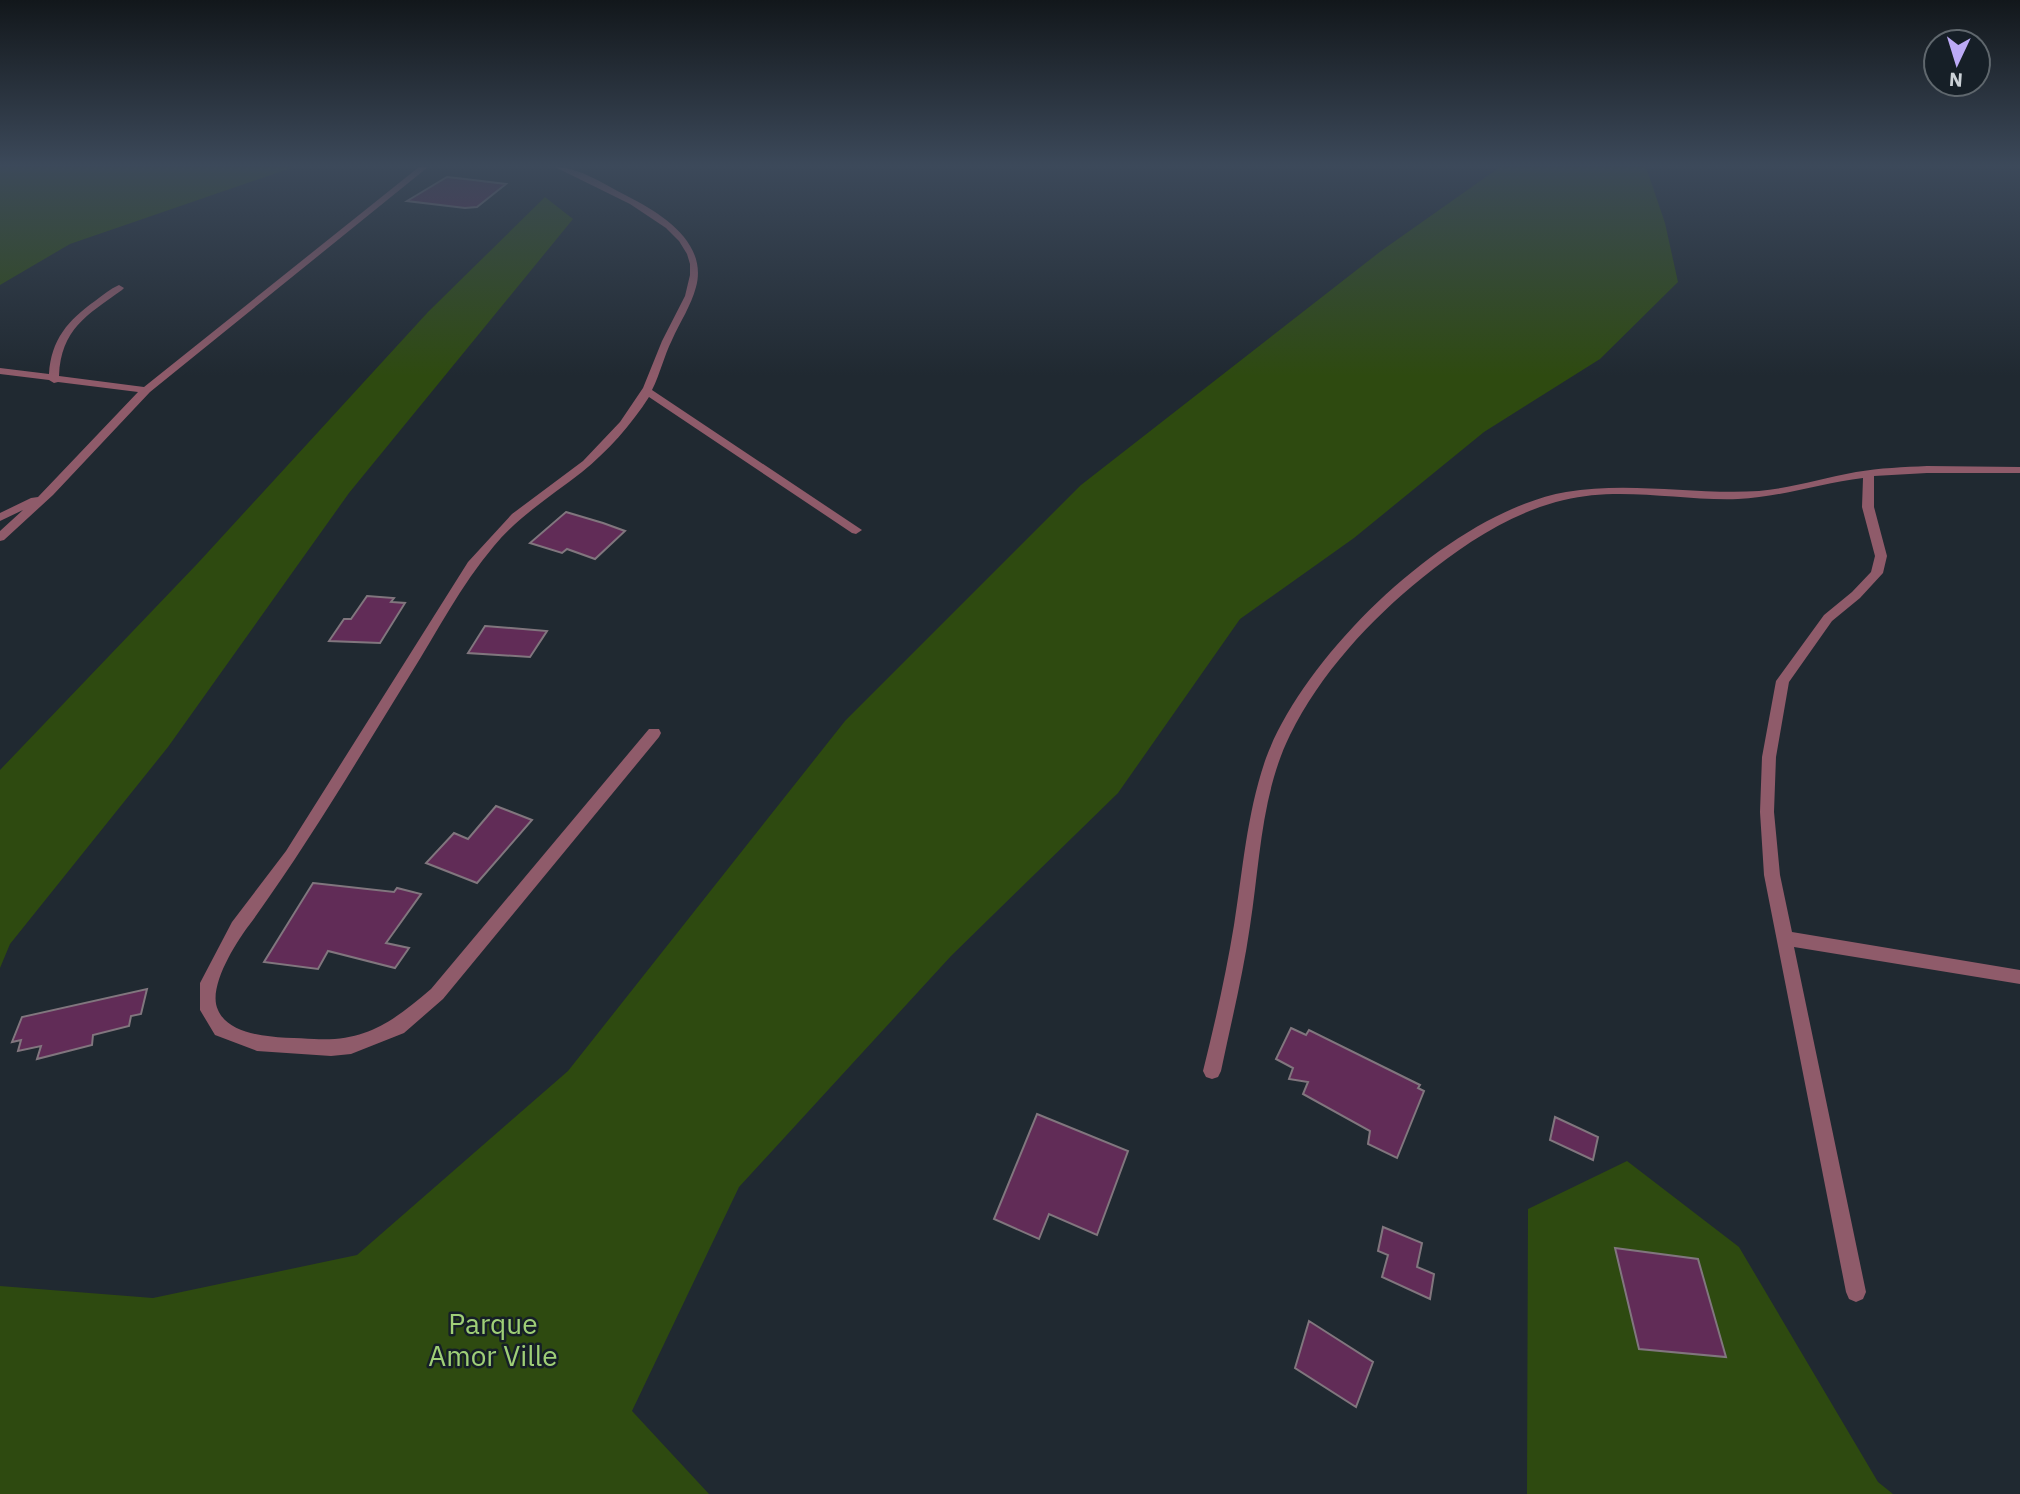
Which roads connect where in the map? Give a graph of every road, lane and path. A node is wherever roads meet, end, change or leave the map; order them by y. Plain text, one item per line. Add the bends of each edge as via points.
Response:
1 (339, 237) edge
2 (678, 237) edge
3 (119, 289) dead end
4 (0, 371) edge
5 (54, 380) junction
6 (146, 390) junction
7 (647, 391) junction
8 (2020, 470) edge
9 (1869, 474) junction
10 (49, 493) junction
11 (0, 517) edge
12 (856, 530) dead end
13 (0, 537) edge
14 (654, 733) dead end
15 (1785, 938) junction
16 (2020, 977) edge
17 (1212, 1071) dead end
18 (1856, 1292) dead end

1 - 6 street
2 - 7 street via 692,255 689,300 668,337
3 - 5 street via 63,332 55,350
4 - 5 street
5 - 6 street
6 - 10 street
7 - 12 street
7 - 14 street via 593,457 523,509 472,565 291,855 237,927 208,983 208,1010 221,1029 257,1043 351,1046 398,1027 437,994
8 - 9 street
9 - 15 street via 1868,507 1881,556 1877,573 1805,645 1783,681 1773,732 1767,812 1772,875
9 - 17 street via 1762,494 1566,496 1496,521 1437,560 1375,612 1315,678 1282,736 1261,805 1237,956
10 - 11 street
10 - 13 street
15 - 16 street
15 - 18 street

